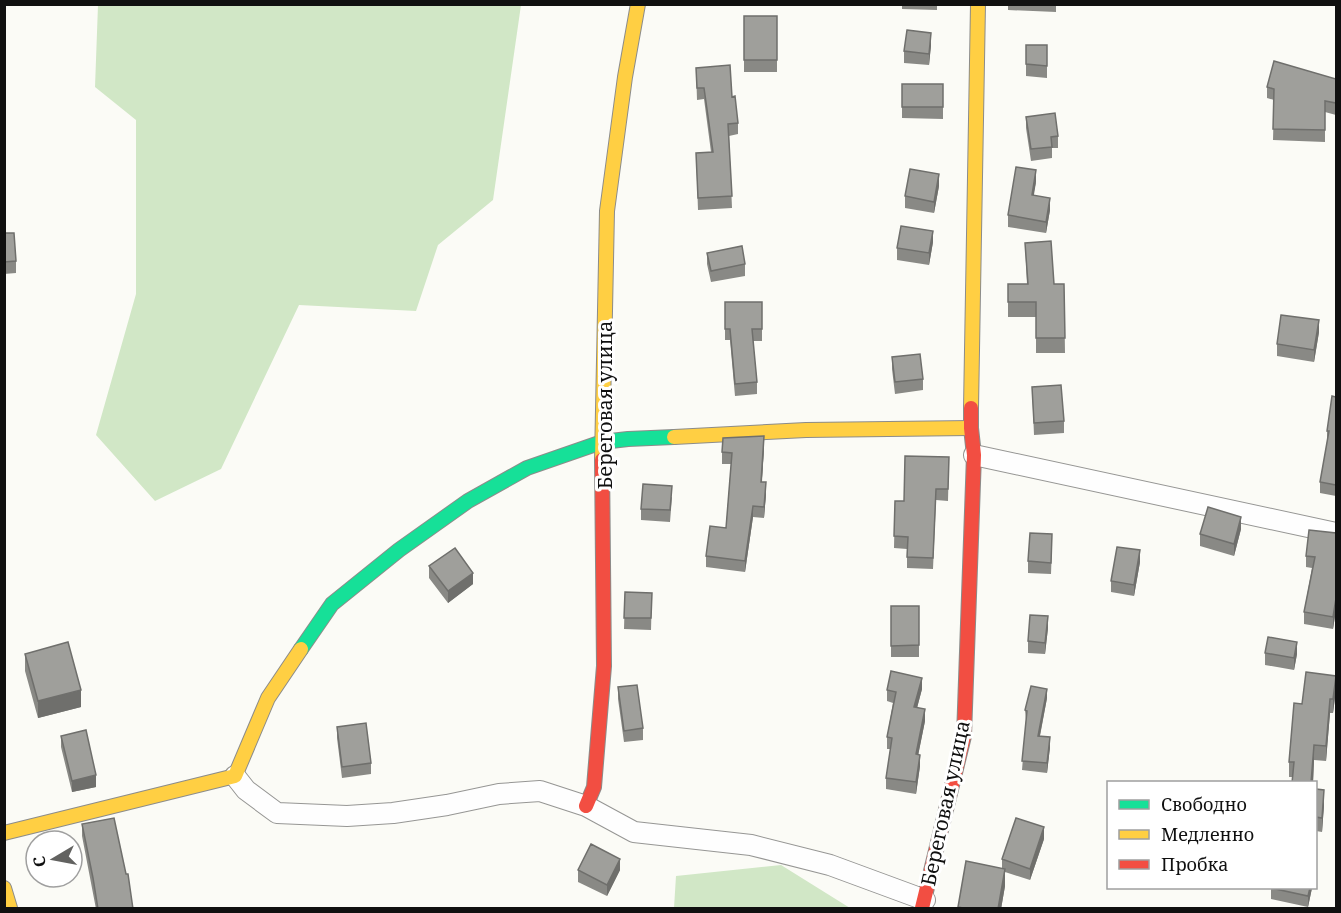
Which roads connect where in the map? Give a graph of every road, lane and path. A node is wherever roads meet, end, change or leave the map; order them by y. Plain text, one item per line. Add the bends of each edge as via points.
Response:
1 (638, 4) edge
2 (978, 4) edge
3 (971, 428) junction
4 (602, 442) junction
5 (974, 455) junction
6 (1336, 533) edge
7 (235, 776) junction
8 (586, 806) junction
9 (4, 833) edge
10 (4, 888) edge
11 (923, 904) edge
12 (10, 909) edge

1 - 4 street, Береговая улица via 607,211
2 - 3 street, Береговая улица
3 - 4 street via 795,431
3 - 5 street, Береговая улица
4 - 7 street via 527,468 468,501 332,604 268,699
4 - 8 street, Береговая улица via 604,666 594,787
5 - 6 street
5 - 11 street, Береговая улица via 964,736
7 - 8 street via 246,790 277,813 393,813 499,794 540,791
7 - 9 street
8 - 11 street via 634,832 751,845 830,865
10 - 12 street

